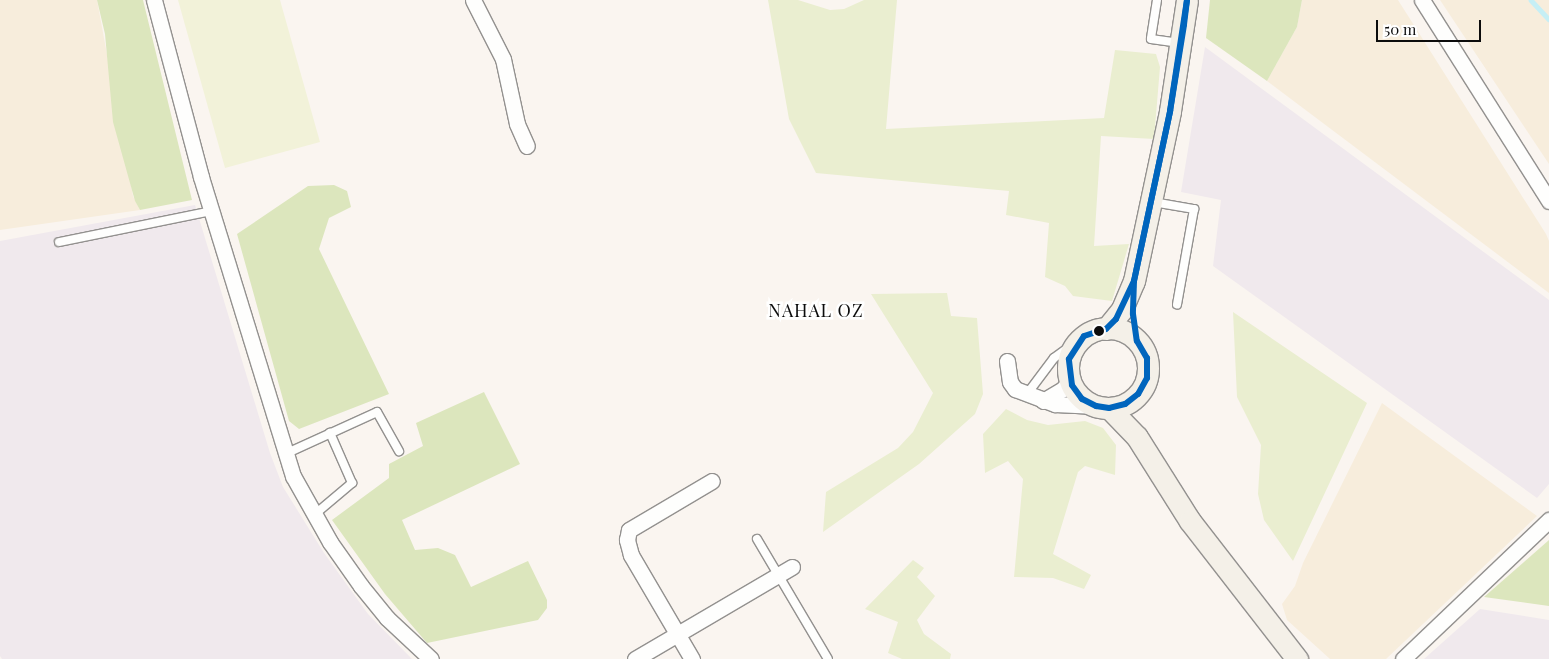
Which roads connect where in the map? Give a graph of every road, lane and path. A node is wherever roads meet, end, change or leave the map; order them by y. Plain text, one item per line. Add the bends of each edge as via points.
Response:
1 (154, 0) edge
2 (473, 0) edge
3 (1157, 0) edge
4 (1187, 0) edge
5 (1422, 0) edge
6 (1181, 43) junction
7 (527, 146) dead end
8 (1549, 201) edge
9 (1153, 202) junction
10 (211, 211) junction
11 (59, 242) dead end
12 (1134, 281) junction
13 (1176, 304) dead end
14 (1106, 329) junction
15 (1084, 336) junction
16 (1137, 341) junction
17 (1007, 361) dead end
18 (1070, 380) junction
19 (1027, 394) junction
20 (1138, 394) junction
21 (1044, 401) junction
22 (1102, 407) junction
23 (330, 433) junction
24 (1137, 436) junction
25 (399, 450) dead end
26 (285, 454) junction
27 (712, 481) dead end
28 (314, 515) junction
29 (1549, 520) edge
30 (757, 539) dead end
31 (792, 567) dead end
32 (778, 575) junction
33 (677, 634) junction
34 (1294, 658) edge
35 (431, 659) edge
36 (635, 659) edge
37 (692, 659) edge
38 (828, 659) edge
39 (1403, 659) edge

1 - 10 street
2 - 7 street via 504,59 517,124
3 - 6 lane via 1151,39
4 - 6 street
5 - 8 street
6 - 9 street
9 - 12 street
9 - 13 lane via 1194,209
10 - 11 lane
10 - 26 street
12 - 14 street via 1122,309
12 - 16 street via 1133,314
14 - 15 street
14 - 16 street via 1121,331
15 - 18 street via 1069,359
15 - 19 lane via 1054,358
16 - 20 street via 1148,368
17 - 19 street via 1010,382
18 - 21 street via 1063,389
18 - 22 street via 1082,399
19 - 21 street
20 - 22 street via 1125,404
20 - 24 street via 1135,408
21 - 22 street
22 - 24 street
23 - 25 lane via 377,412
23 - 26 lane
23 - 28 lane via 352,483
24 - 34 street via 1181,509
26 - 28 street
27 - 33 street via 629,530 627,548
28 - 35 street via 387,618
29 - 39 street
30 - 32 lane
31 - 32 street
32 - 33 street
32 - 38 lane
33 - 36 street
33 - 37 street

